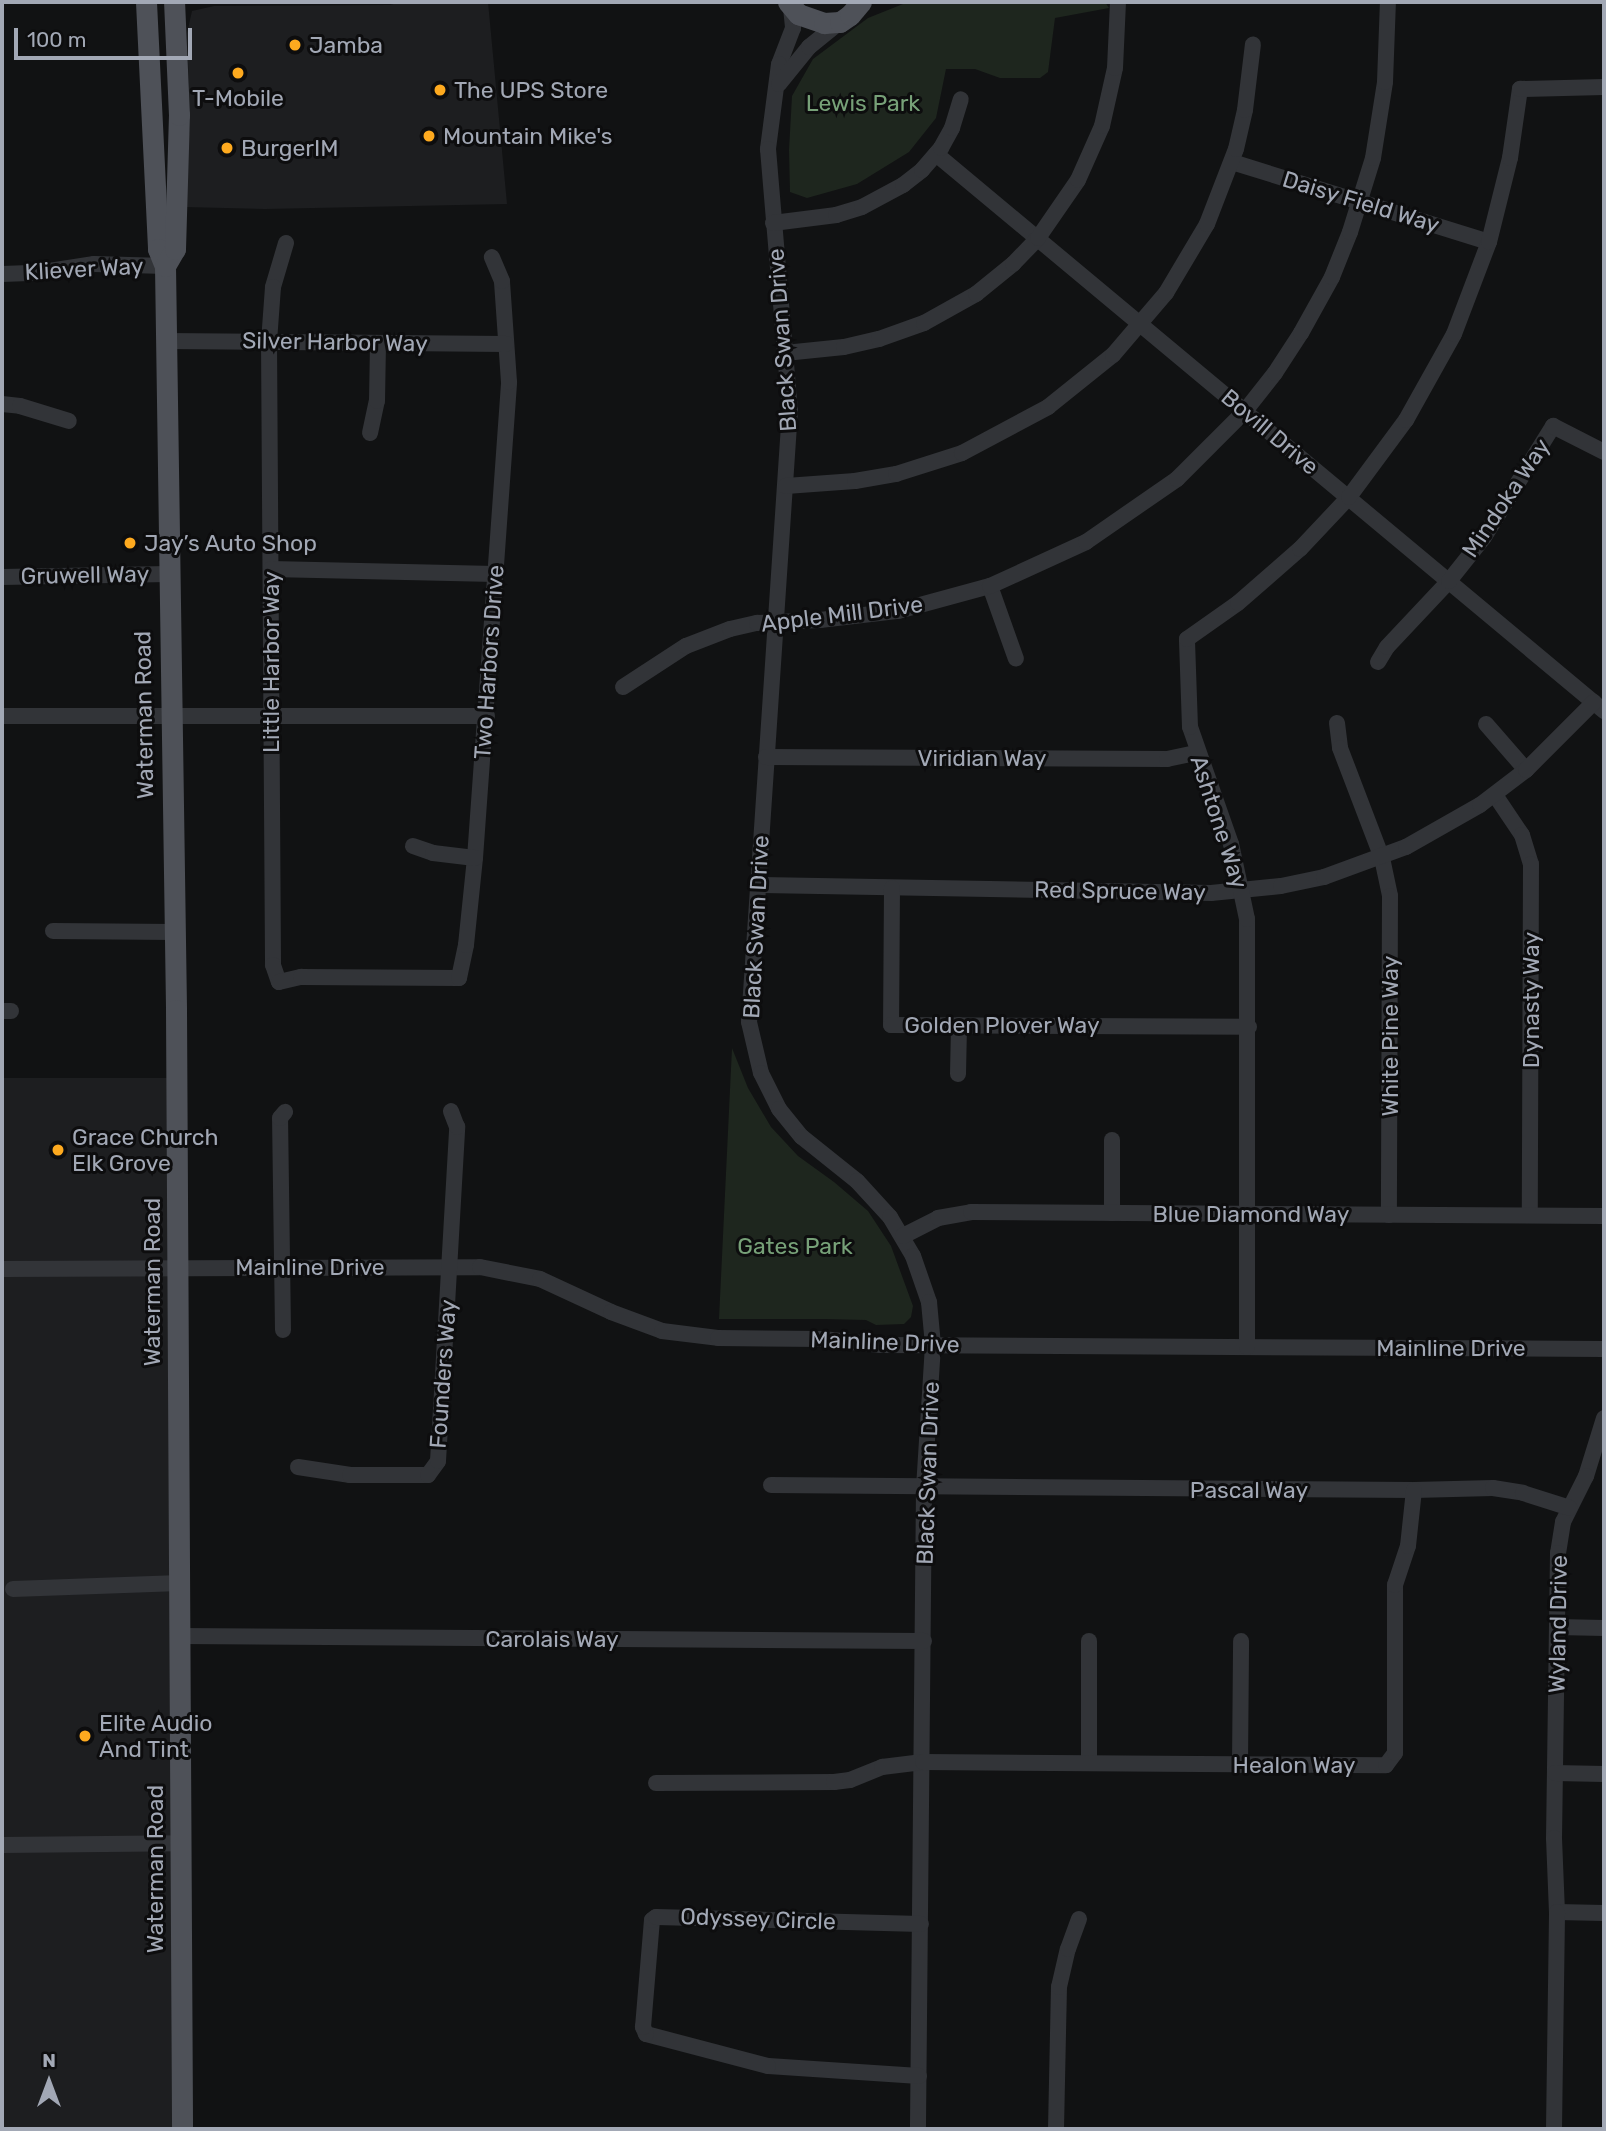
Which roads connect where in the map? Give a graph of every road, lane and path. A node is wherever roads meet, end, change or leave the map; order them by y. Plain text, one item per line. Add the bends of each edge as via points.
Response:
1 (146, 2) edge
2 (174, 2) edge
3 (1118, 2) edge
4 (1388, 2) edge
5 (863, 3) edge
6 (789, 5) edge
7 (840, 22) junction
8 (1253, 44) dead end
9 (779, 84) junction
10 (1604, 87) edge
11 (961, 99) dead end
12 (936, 154) junction
13 (1232, 162) junction
14 (1360, 202) junction
15 (773, 223) junction
16 (1038, 238) junction
17 (1489, 242) junction
18 (286, 243) dead end
19 (492, 257) dead end
20 (165, 266) junction
21 (2, 274) edge
22 (1141, 325) junction
23 (165, 341) junction
24 (269, 341) junction
25 (378, 343) junction
26 (506, 344) junction
27 (785, 353) junction
28 (2, 404) edge
29 (1245, 411) junction
30 (69, 421) dead end
31 (370, 433) dead end
32 (1604, 452) edge
33 (786, 486) junction
34 (1349, 497) junction
35 (271, 569) junction
36 (168, 574) junction
37 (495, 574) junction
38 (2, 577) edge
39 (1449, 581) junction
40 (990, 586) junction
41 (776, 621) junction
42 (1016, 659) dead end
43 (1378, 662) dead end
44 (623, 687) dead end
45 (1599, 706) edge
46 (171, 715) junction
47 (2, 716) edge
48 (270, 716) junction
49 (487, 716) junction
50 (1337, 723) dead end
51 (1486, 724) dead end
52 (1196, 753) junction
53 (766, 757) junction
54 (1526, 770) junction
55 (1495, 795) junction
56 (414, 846) dead end
57 (475, 858) junction
58 (1382, 858) junction
59 (757, 885) junction
60 (892, 888) junction
61 (1243, 891) junction
62 (53, 931) dead end
63 (174, 932) junction
64 (459, 978) joint
65 (958, 1025) junction
66 (1249, 1027) junction
67 (958, 1074) dead end
68 (451, 1111) dead end
69 (285, 1112) dead end
70 (1112, 1140) dead end
71 (1112, 1213) junction
72 (1248, 1214) junction
73 (1389, 1214) junction
74 (1530, 1215) junction
75 (1604, 1216) edge
76 (903, 1236) junction
77 (450, 1265) junction
78 (178, 1267) junction
79 (281, 1267) junction
80 (2, 1269) edge
81 (283, 1330) dead end
82 (933, 1345) junction
83 (1247, 1347) junction
84 (1604, 1349) edge
85 (1604, 1418) edge
86 (298, 1467) dead end
87 (771, 1485) dead end
88 (925, 1488) junction
89 (1414, 1490) junction
90 (1570, 1508) junction
91 (180, 1583) junction
92 (13, 1589) dead end
93 (1557, 1627) junction
94 (1604, 1628) edge
95 (180, 1636) junction
96 (925, 1641) junction
97 (1089, 1641) dead end
98 (1241, 1641) dead end
99 (923, 1762) junction
100 (1089, 1762) junction
101 (1240, 1765) junction
102 (1555, 1773) junction
103 (1604, 1774) edge
104 (656, 1783) dead end
105 (181, 1843) junction
106 (2, 1845) edge
107 (1557, 1912) junction
108 (1604, 1913) edge
109 (1079, 1919) dead end
110 (921, 1924) junction
111 (919, 2076) junction
112 (182, 2129) edge
113 (918, 2129) edge
114 (1056, 2129) edge
115 (1553, 2129) edge

1 - 20 main road, Waterman Road via 158,249
2 - 20 main road, Waterman Road via 179,115 175,249
3 - 16 street via 1115,68 1102,126 1079,180
4 - 14 street, Apple Mill Drive via 1385,82 1373,158
5 - 7 main road
6 - 7 main road via 809,20
6 - 9 street, Black Swan Drive via 793,28 779,65
7 - 9 street, Black Swan Drive via 809,47
8 - 13 street via 1245,110
9 - 15 street, Black Swan Drive via 768,149
10 - 17 street via 1520,89 1510,158
11 - 12 street via 952,128
12 - 15 street via 903,186 862,207 818,219
12 - 16 street, Bovill Drive
13 - 14 street, Daisy Field Way
13 - 22 street via 1208,224
14 - 17 street, Daisy Field Way
14 - 29 street, Apple Mill Drive via 1317,305
15 - 27 street, Black Swan Drive
16 - 22 street, Bovill Drive
16 - 27 street via 995,279 924,323 856,344
17 - 34 street via 1454,334 1431,378 1379,460
18 - 24 street, Little Harbor Way via 274,287
19 - 26 street, Two Harbors Drive via 502,281
20 - 21 street, Kliever Way via 94,264
20 - 23 main road, Waterman Road
22 - 29 street, Bovill Drive
22 - 33 street via 1082,383 988,442 896,474
23 - 24 street, Silver Harbor Way
23 - 36 main road, Waterman Road
24 - 25 street, Silver Harbor Way
24 - 35 street, Little Harbor Way
25 - 26 street, Silver Harbor Way
25 - 31 street via 377,401
26 - 37 street, Two Harbors Drive via 508,390
27 - 33 street, Black Swan Drive via 790,410
28 - 30 street
29 - 34 street, Bovill Drive
29 - 40 street, Apple Mill Drive via 1177,478 1114,526 1044,564
32 - 39 street, Mindoka Way via 1553,426 1505,506
33 - 41 street, Black Swan Drive
34 - 39 street, Bovill Drive
34 - 52 street, Ashtone Way via 1275,573 1187,639 1186,701
35 - 37 street
35 - 48 street, Little Harbor Way
36 - 38 street, Gruwell Way
36 - 46 main road, Waterman Road
37 - 49 street, Two Harbors Drive
39 - 43 street
39 - 45 street, Bovill Drive
40 - 41 street, Apple Mill Drive via 898,611
40 - 42 street
41 - 44 street, Apple Mill Drive via 704,638
41 - 53 street, Black Swan Drive
45 - 54 street, Red Spruce Way
46 - 47 street
46 - 48 street
46 - 63 main road, Waterman Road
48 - 49 street
48 - 64 street, Little Harbor Way via 273,965 279,982 300,977
49 - 57 street, Two Harbors Drive
50 - 58 street, White Pine Way via 1340,748
51 - 54 street
52 - 53 street, Viridian Way via 1167,759
52 - 61 street, Ashtone Way
53 - 59 street, Black Swan Drive
54 - 55 street, Red Spruce Way
55 - 58 street, Red Spruce Way via 1443,829
55 - 74 street, Dynasty Way via 1522,835 1531,864
56 - 57 street
57 - 64 street, Two Harbors Drive
58 - 61 street, Red Spruce Way via 1324,877
58 - 73 street, White Pine Way via 1390,896
59 - 60 street, Red Spruce Way
59 - 76 street, Black Swan Drive via 749,1022 761,1073 779,1109 802,1137 876,1199
60 - 61 street, Red Spruce Way
60 - 65 street, Golden Plover Way via 891,1025
61 - 66 street, Ashtone Way
62 - 63 street
63 - 78 main road, Waterman Road
65 - 66 street, Golden Plover Way
65 - 67 street
66 - 72 street, Ashtone Way
68 - 77 street via 457,1128
69 - 79 street via 280,1118
70 - 71 street
71 - 72 street, Blue Diamond Way
71 - 76 street, Blue Diamond Way via 956,1214
72 - 73 street, Blue Diamond Way
72 - 83 street, Ashtone Way
73 - 74 street, Blue Diamond Way
74 - 75 street, Blue Diamond Way
76 - 82 street, Black Swan Drive via 923,1280
77 - 79 street, Mainline Drive
77 - 82 street, Mainline Drive via 540,1279 635,1322 690,1336
77 - 86 street, Founders Way via 438,1461 428,1475 350,1475
78 - 79 street, Mainline Drive
78 - 80 street, Mainline Drive
78 - 91 main road, Waterman Road
79 - 81 street
82 - 83 street, Mainline Drive
82 - 88 street, Black Swan Drive
83 - 84 street, Mainline Drive
85 - 90 street, Wyland Drive via 1586,1476
87 - 88 street, Pascal Way
88 - 89 street, Pascal Way
88 - 96 street, Black Swan Drive
89 - 90 street, Pascal Way via 1493,1488
89 - 101 street, Healon Way via 1409,1546 1395,1585 1395,1753 1386,1765
90 - 93 street, Wyland Drive via 1558,1553
91 - 92 street
91 - 95 main road, Waterman Road
93 - 94 street
93 - 102 street, Wyland Drive
95 - 96 street, Carolais Way
95 - 105 main road, Waterman Road
96 - 99 street, Black Swan Drive
97 - 100 street
98 - 101 street
99 - 100 street, Healon Way
99 - 104 street, Healon Way via 882,1767 834,1782
99 - 110 street, Black Swan Drive
100 - 101 street, Healon Way
102 - 103 street
102 - 107 street, Wyland Drive
105 - 106 street
105 - 112 main road, Waterman Road
107 - 108 street
107 - 115 street, Wyland Drive
109 - 114 street via 1059,1987
110 - 111 street, Black Swan Drive
110 - 111 street, Odyssey Circle via 656,1917 652,1920 643,2027 646,2034 768,2066
111 - 113 street, Black Swan Drive

